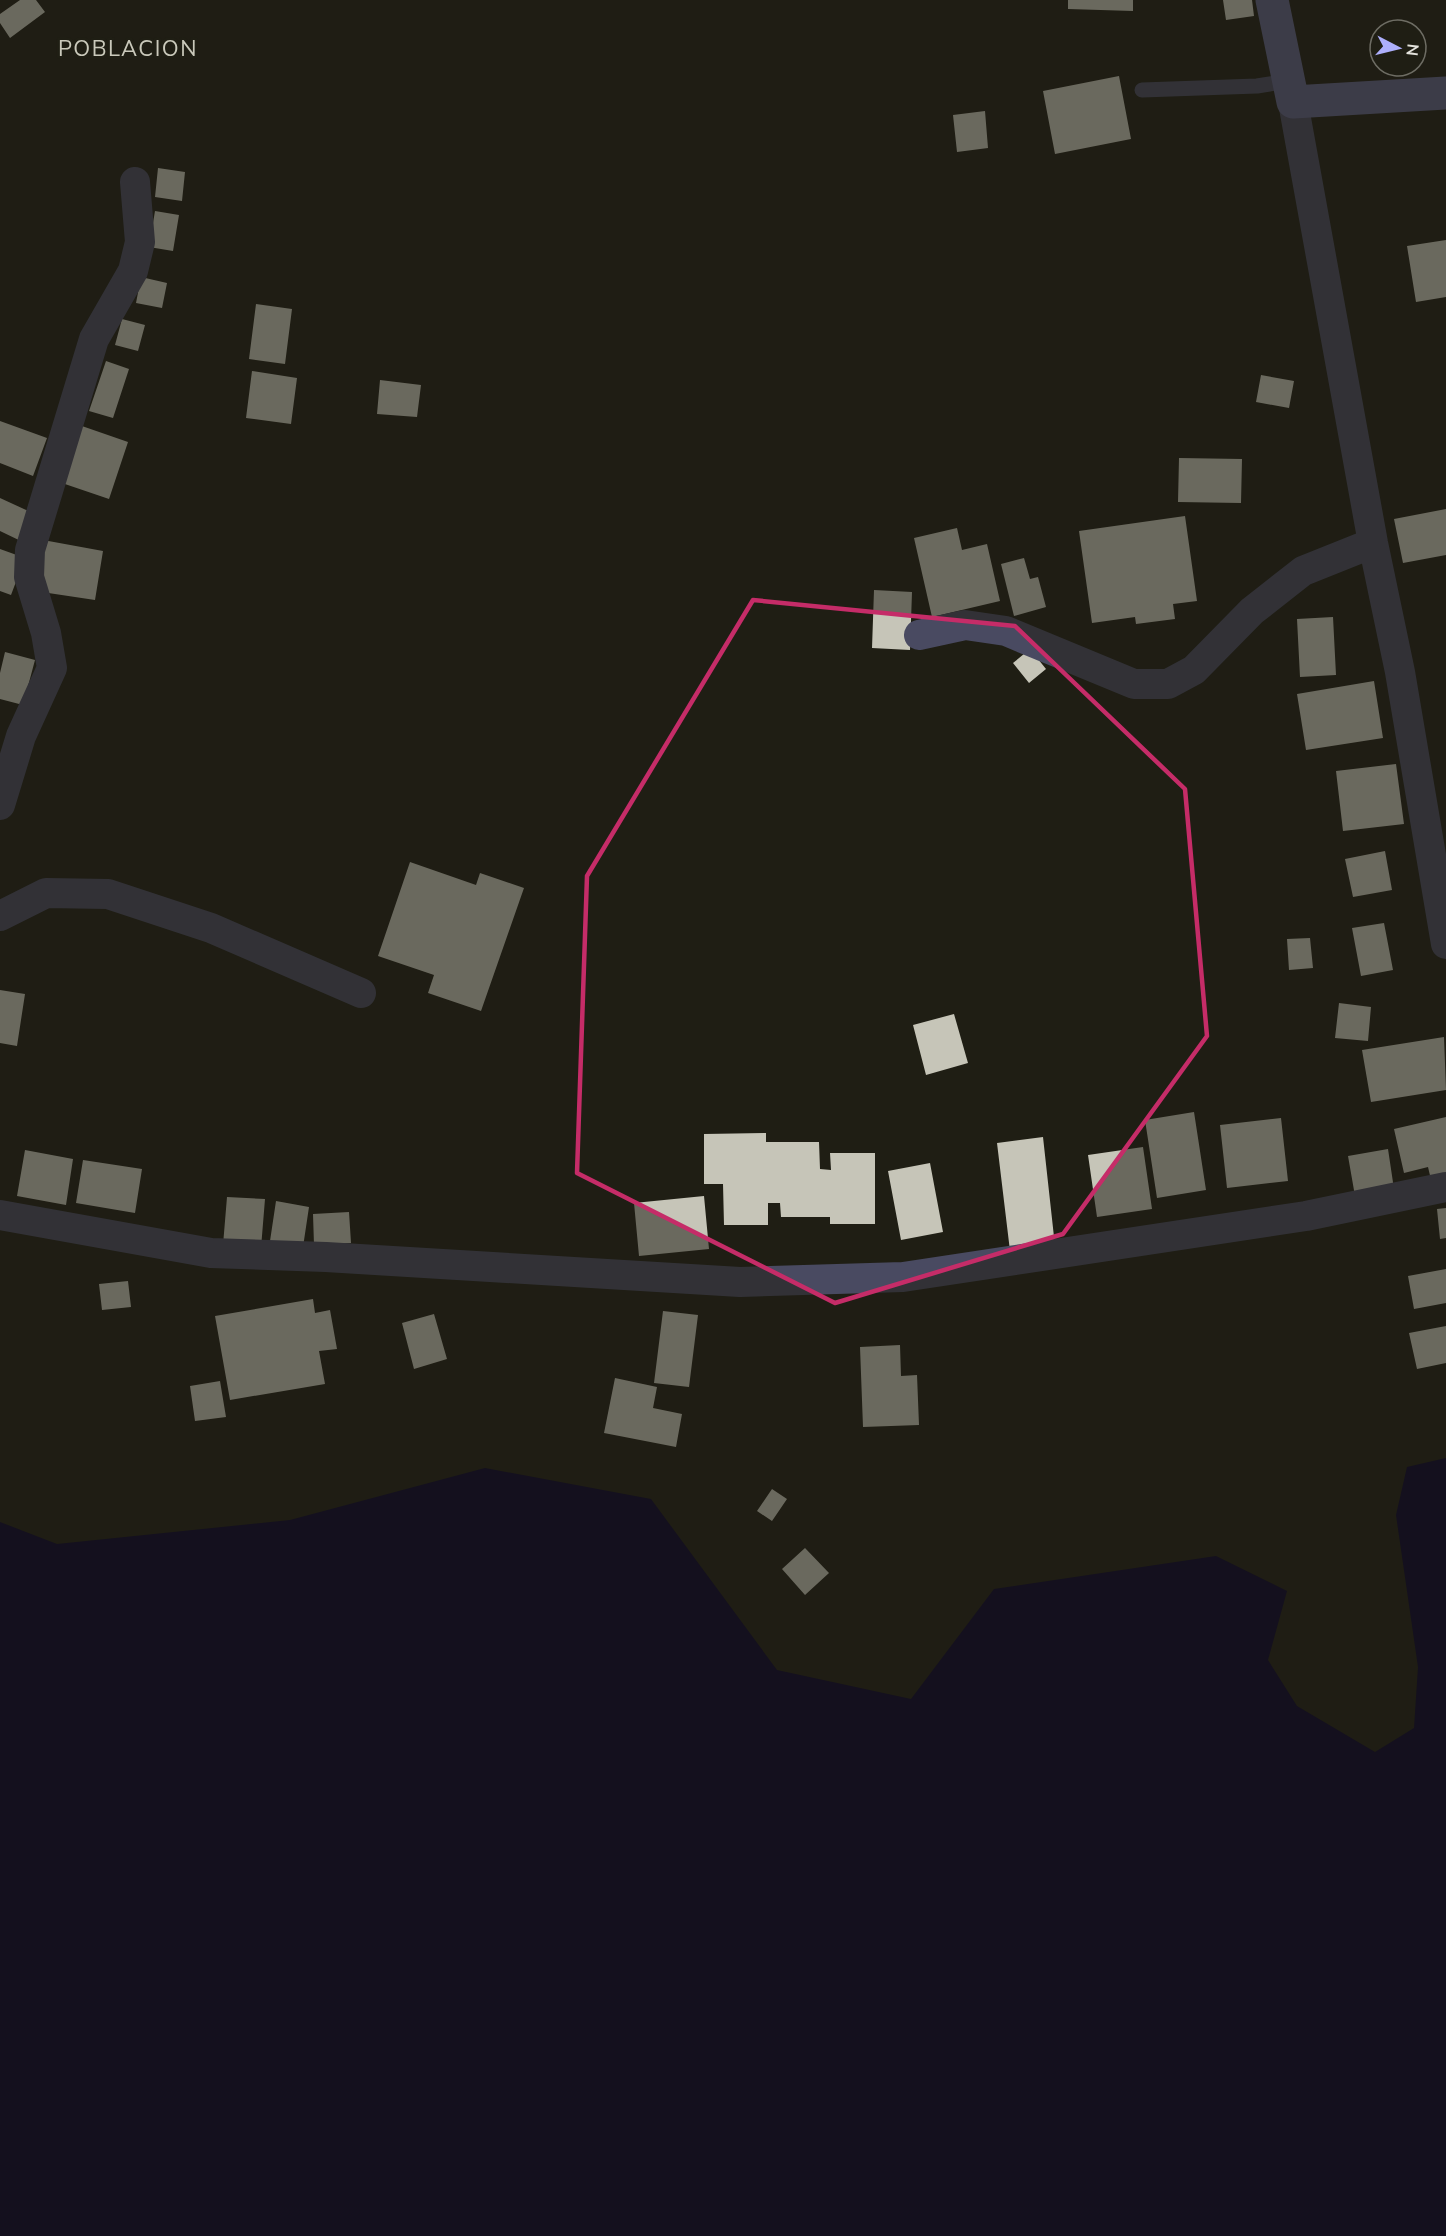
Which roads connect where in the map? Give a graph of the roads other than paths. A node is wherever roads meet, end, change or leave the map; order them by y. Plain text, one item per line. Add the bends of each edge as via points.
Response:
1 (1272, 0) edge
2 (1142, 90) dead end
3 (1290, 92) junction
4 (1446, 93) edge
5 (135, 182) dead end
6 (1373, 543) junction
7 (919, 635) dead end
8 (0, 805) edge
9 (0, 916) edge
10 (1446, 944) edge
11 (361, 993) dead end
12 (1446, 1188) edge
13 (0, 1215) edge

1 - 3 street
2 - 3 lane via 1257,86
3 - 4 street
3 - 6 street
5 - 8 street via 140,242 133,271 94,339 30,550 29,577 52,668 21,736
6 - 7 street via 1303,571 1252,611 1194,670 1168,684 1134,684 1006,631 965,625
6 - 10 street via 1400,672
9 - 11 street via 46,893 108,894 211,928
12 - 13 street via 1306,1216 903,1277 740,1282 211,1253

